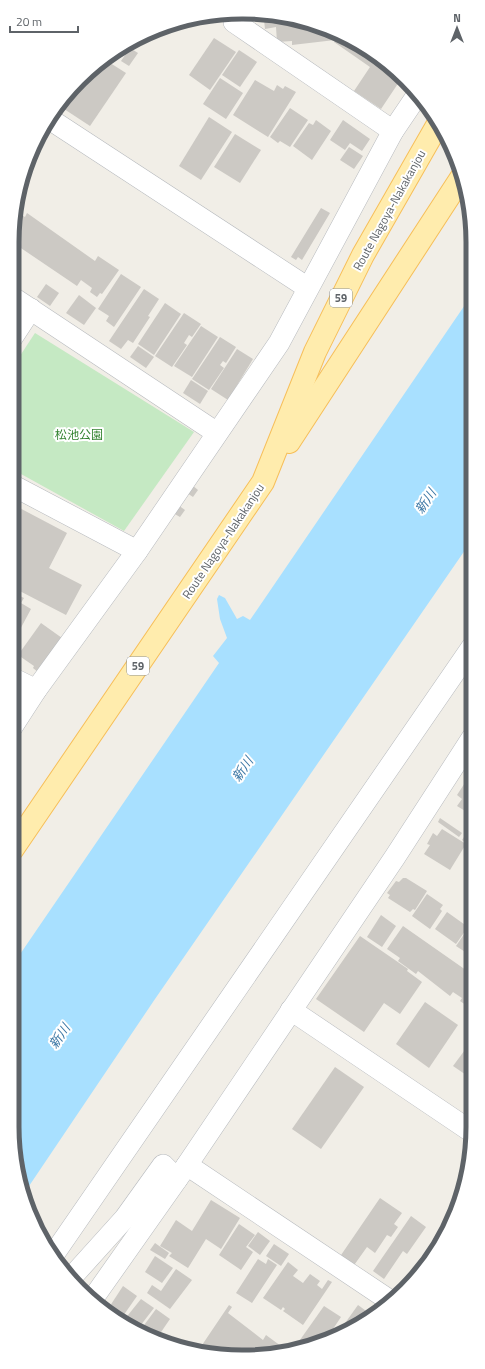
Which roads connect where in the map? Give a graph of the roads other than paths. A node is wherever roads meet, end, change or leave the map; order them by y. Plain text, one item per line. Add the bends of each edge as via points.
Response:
1 (234, 19) edge
2 (414, 99) edge
3 (54, 122) edge
4 (435, 129) edge
5 (393, 131) junction
6 (458, 183) edge
7 (308, 288) junction
8 (19, 301) edge
9 (31, 309) junction
10 (19, 327) edge
11 (217, 433) junction
12 (263, 482) junction
13 (19, 489) edge
14 (138, 551) junction
15 (466, 656) edge
16 (19, 682) edge
17 (36, 690) junction
18 (19, 716) edge
19 (466, 747) edge
20 (19, 840) edge
21 (291, 1010) junction
22 (466, 1128) edge
23 (182, 1172) junction
24 (57, 1250) edge
25 (74, 1274) edge
26 (95, 1295) edge
27 (386, 1298) edge

1 - 5 street via 234,22
2 - 5 street
3 - 7 street
4 - 12 main road, Route Nagoya-Nakakanjou / 59 via 363,254 318,345
5 - 7 street
6 - 12 main road
7 - 11 street via 279,343
8 - 9 street
9 - 10 street
9 - 11 street
11 - 14 street
12 - 20 main road, Route Nagoya-Nakakanjou / 59
13 - 14 street
14 - 17 street
15 - 24 street
16 - 17 street
17 - 18 street
19 - 21 street
21 - 22 street
21 - 23 street
23 - 25 street via 163,1165 125,1218
23 - 26 street
23 - 27 street

